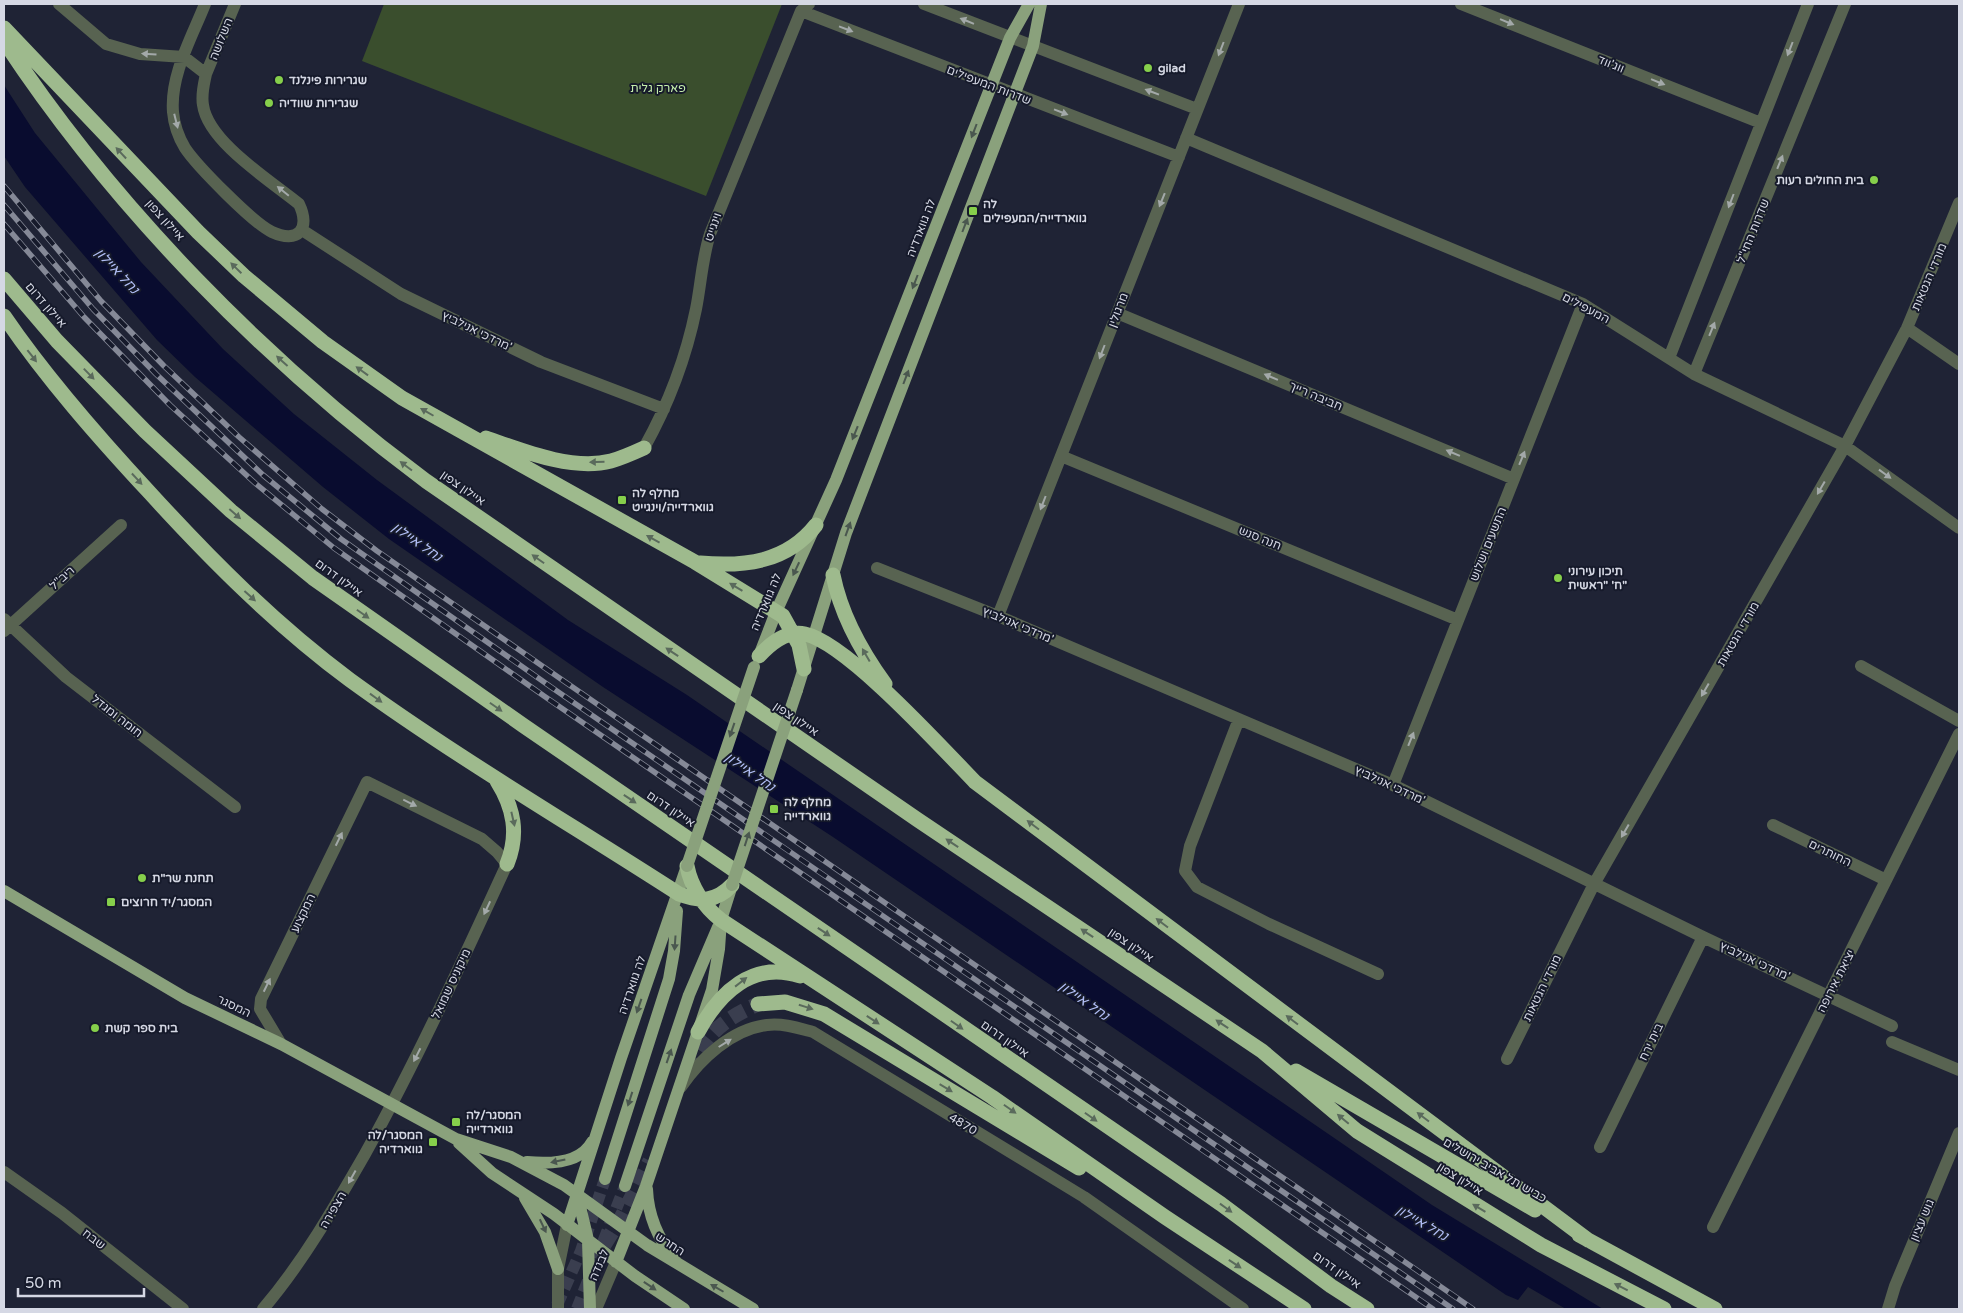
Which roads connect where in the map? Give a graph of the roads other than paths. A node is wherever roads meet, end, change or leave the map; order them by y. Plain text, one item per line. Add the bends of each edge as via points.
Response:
1 (59, 4) edge
2 (205, 4) edge
3 (235, 4) edge
4 (924, 4) edge
5 (1030, 4) edge
6 (1041, 4) edge
7 (1239, 4) edge
8 (1461, 4) edge
9 (1808, 4) edge
10 (1845, 4) edge
11 (803, 6) edge
12 (4, 28) edge
13 (1010, 38) junction
14 (4, 41) edge
15 (1033, 46) junction
16 (184, 57) junction
17 (206, 74) junction
18 (991, 86) junction
19 (1015, 95) junction
20 (1197, 110) junction
21 (1761, 123) junction
22 (1186, 138) junction
23 (1179, 157) junction
24 (1959, 203) edge
25 (1956, 221) edge
26 (302, 230) junction
27 (4, 279) edge
28 (1583, 304) junction
29 (1117, 313) junction
30 (4, 316) edge
31 (1907, 328) junction
32 (1669, 358) junction
33 (1959, 364) edge
34 (1694, 374) junction
35 (664, 409) junction
36 (454, 428) junction
37 (1845, 446) junction
38 (644, 448) joint
39 (1061, 456) junction
40 (1514, 479) junction
41 (121, 525) dead end
42 (816, 525) junction
43 (1959, 528) edge
44 (695, 562) junction
45 (878, 568) dead end
46 (833, 575) junction
47 (776, 612) junction
48 (998, 616) junction
49 (1458, 620) junction
50 (6, 625) edge
51 (794, 634) junction
52 (814, 637) junction
53 (756, 662) junction
54 (1861, 666) dead end
55 (804, 669) junction
56 (903, 710) junction
57 (1239, 719) junction
58 (1959, 721) edge
59 (1959, 734) edge
60 (495, 778) junction
61 (1393, 785) junction
62 (235, 807) dead end
63 (1773, 826) dead end
64 (507, 864) junction
65 (687, 866) junction
66 (1886, 880) junction
67 (1594, 884) junction
68 (732, 886) junction
69 (4, 891) edge
70 (678, 894) junction
71 (702, 900) junction
72 (721, 920) junction
73 (1703, 937) junction
74 (1378, 974) dead end
75 (818, 984) junction
76 (1829, 996) junction
77 (758, 1004) tunnel mouth
78 (1892, 1026) dead end
79 (698, 1032) junction
80 (1892, 1042) dead end
81 (281, 1044) junction
82 (1262, 1051) junction
83 (1507, 1060) dead end
84 (1959, 1070) edge
85 (679, 1090) junction
86 (393, 1104) junction
87 (1959, 1133) edge
88 (596, 1136) junction
89 (456, 1139) junction
90 (1600, 1148) dead end
91 (512, 1157) junction
92 (4, 1172) edge
93 (605, 1179) tunnel mouth
94 (625, 1186) tunnel mouth
95 (646, 1186) junction
96 (517, 1188) junction
97 (577, 1194) junction
98 (1165, 1217) junction
99 (568, 1225) junction
100 (1713, 1227) dead end
101 (627, 1232) junction
102 (588, 1240) junction
103 (1588, 1240) junction
104 (616, 1262) junction
105 (681, 1268) junction
106 (558, 1269) junction
107 (557, 1292) junction
108 (183, 1309) edge
109 (262, 1309) edge
110 (550, 1309) edge
111 (558, 1309) edge
112 (590, 1309) edge
113 (596, 1309) edge
114 (684, 1309) edge
115 (753, 1309) edge
116 (1243, 1309) edge
117 (1304, 1309) edge
118 (1366, 1309) edge
119 (1664, 1309) edge
120 (1715, 1309) edge
121 (1888, 1309) edge

16 -> 1 street via 140,54 106,44
2 - 16 street
3 - 17 street, השלושה
13 -> 4 street
5 - 13 main road, לה גווארדיה
6 - 15 main road
7 -> 20 street, מרגולין
8 -> 21 street, ווג'ווד
9 -> 21 street
34 -> 10 street, שדרות החי"ל
11 -> 18 street, שדרות המעפילים
11 - 35 street, וינגייט via 710,234 702,260 693,320
36 -> 12 highway via 364,373 244,276 158,192
13 - 15 street
13 - 18 main road, לה גווארדיה
82 -> 14 highway, איילון צפון via 789,732 375,443 274,354 164,243 72,135
15 - 19 main road
20 -> 15 street
16 - 17 street
16 -> 26 street via 173,112 185,147 263,228 288,237
26 -> 17 street via 304,215 299,204 233,150 208,122 202,94
18 - 19 street, שדרות המעפילים
18 -> 42 main road, לה גווארדיה via 897,329
19 -> 23 street, שדרות המעפילים
46 -> 19 main road via 846,533
20 - 22 street, מרגולין
21 -> 32 street
22 - 23 street, מרגולין
22 - 28 street, המעפילים
23 -> 29 street, מרגולין
24 - 25 street, מורדי הגטאות
25 - 31 street, מורדי הגטאות
26 - 35 street, מרדכי אנילביץ' via 401,294 541,362
27 -> 118 highway, איילון דרום via 57,341 145,431 231,511 312,578 1221,1204
28 - 32 street, המעפילים
40 -> 28 street, התשעים ושלוש
29 -> 39 street, מרגולין
40 -> 29 street, חביבה רייך
30 -> 60 highway via 70,403 238,585 349,679
31 - 33 street
31 - 37 street, מורדי הגטאות
32 - 34 street, המעפילים
34 - 37 street, המעפילים
35 - 38 street, וינגייט
38 -> 36 highway via 610,461 570,462 542,457
44 -> 36 highway
37 -> 43 street, המעפילים
37 -> 67 street, מורדי הגטאות
39 -> 48 street, מרגולין
39 - 49 street, חנה סנש
40 - 49 street, התשעים ושלוש
41 - 50 street, ריב"ל
42 - 44 highway via 796,547 774,557 718,565
42 -> 47 main road, לה גווארדיה
47 -> 44 highway
45 - 48 street, מרדכי אנילביץ'
46 - 52 main road
56 -> 46 highway via 874,669 850,626
47 - 51 highway via 783,616
47 - 53 main road, לה גווארדיה
48 - 57 street, מרדכי אנילביץ'
61 -> 49 street, התשעים ושלוש
50 - 62 street, חומה ומגדל via 66,677
51 - 52 highway
51 - 53 highway via 775,641
51 - 55 highway
52 - 55 main road
52 - 56 highway via 834,648
53 -> 65 main road, לה גווארדיה, bridge
54 - 58 street
68 -> 55 main road, bridge
103 -> 56 highway via 975,782
57 - 61 street, מרדכי אנילביץ'
57 - 74 street via 1190,846 1185,871 1197,887
59 - 66 street, יציאת אירופה
60 -> 64 highway via 509,804 515,830
60 - 70 highway
61 - 67 street, מרדכי אנילביץ'
63 - 66 street, החותרים
81 -> 64 street, המקצוע via 260,1009 261,999 367,782 482,839
64 -> 86 street, מיקוניס שמואל
65 - 70 main road, לה גווארדיה
65 - 71 highway via 690,879
66 - 76 street, יציאת אירופה
67 - 73 street, מרדכי אנילביץ'
67 - 83 street, מורדי הגטאות
68 - 71 highway via 720,895
68 - 72 main road
69 - 81 main road, המסגר via 185,998
70 - 71 highway
70 -> 88 main road, לה גווארדיה
70 -> 93 main road via 669,979
71 - 72 highway
72 - 75 highway
72 - 79 main road via 716,968
94 -> 72 main road via 689,995
73 - 76 street, מרדכי אנילביץ'
73 - 90 street, בית ירח
79 -> 75 highway via 714,1009 751,975 786,972
75 -> 98 highway via 992,1097
76 - 78 street, מרדכי אנילביץ'
76 - 100 street, יציאת אירופה
77 -> 98 highway via 785,1002 824,1014
79 - 85 main road
80 - 84 street
81 - 86 main road, המסגר
82 - 103 highway, כביש תל אביב ירושלים
119 -> 82 highway, איילון צפון via 1540,1245 1373,1142
85 - 95 main road
85 -> 116 street, 4870 via 695,1068 719,1047 753,1028 781,1025 813,1032 1084,1197
86 - 89 main road, המסגר
86 -> 109 street, הצפירה via 319,1232
87 - 121 street, גוש עציון
88 -> 91 main road via 584,1152 568,1159 540,1163
88 - 97 main road, לה גווארדיה
89 - 91 main road, המסגר
89 - 96 main road, המסגר via 492,1173
91 - 97 main road, המסגר
92 - 108 street, שבח
95 - 101 main road
95 - 105 main road via 654,1226 662,1244
96 - 99 main road, המסגר
96 -> 106 main road via 538,1217
97 - 99 main road, לה גווארדיה
97 - 101 main road, החרש
97 - 102 main road
98 -> 117 highway
99 - 102 main road
99 - 106 street
101 - 104 main road, לבנדה
101 - 105 main road, החרש
102 - 104 main road
102 - 112 main road
103 - 120 highway, כביש תל אביב ירושלים
104 - 113 street, לבנדה
104 -> 114 main road
115 -> 105 main road, החרש
106 - 107 street
107 - 110 street
107 - 111 street

